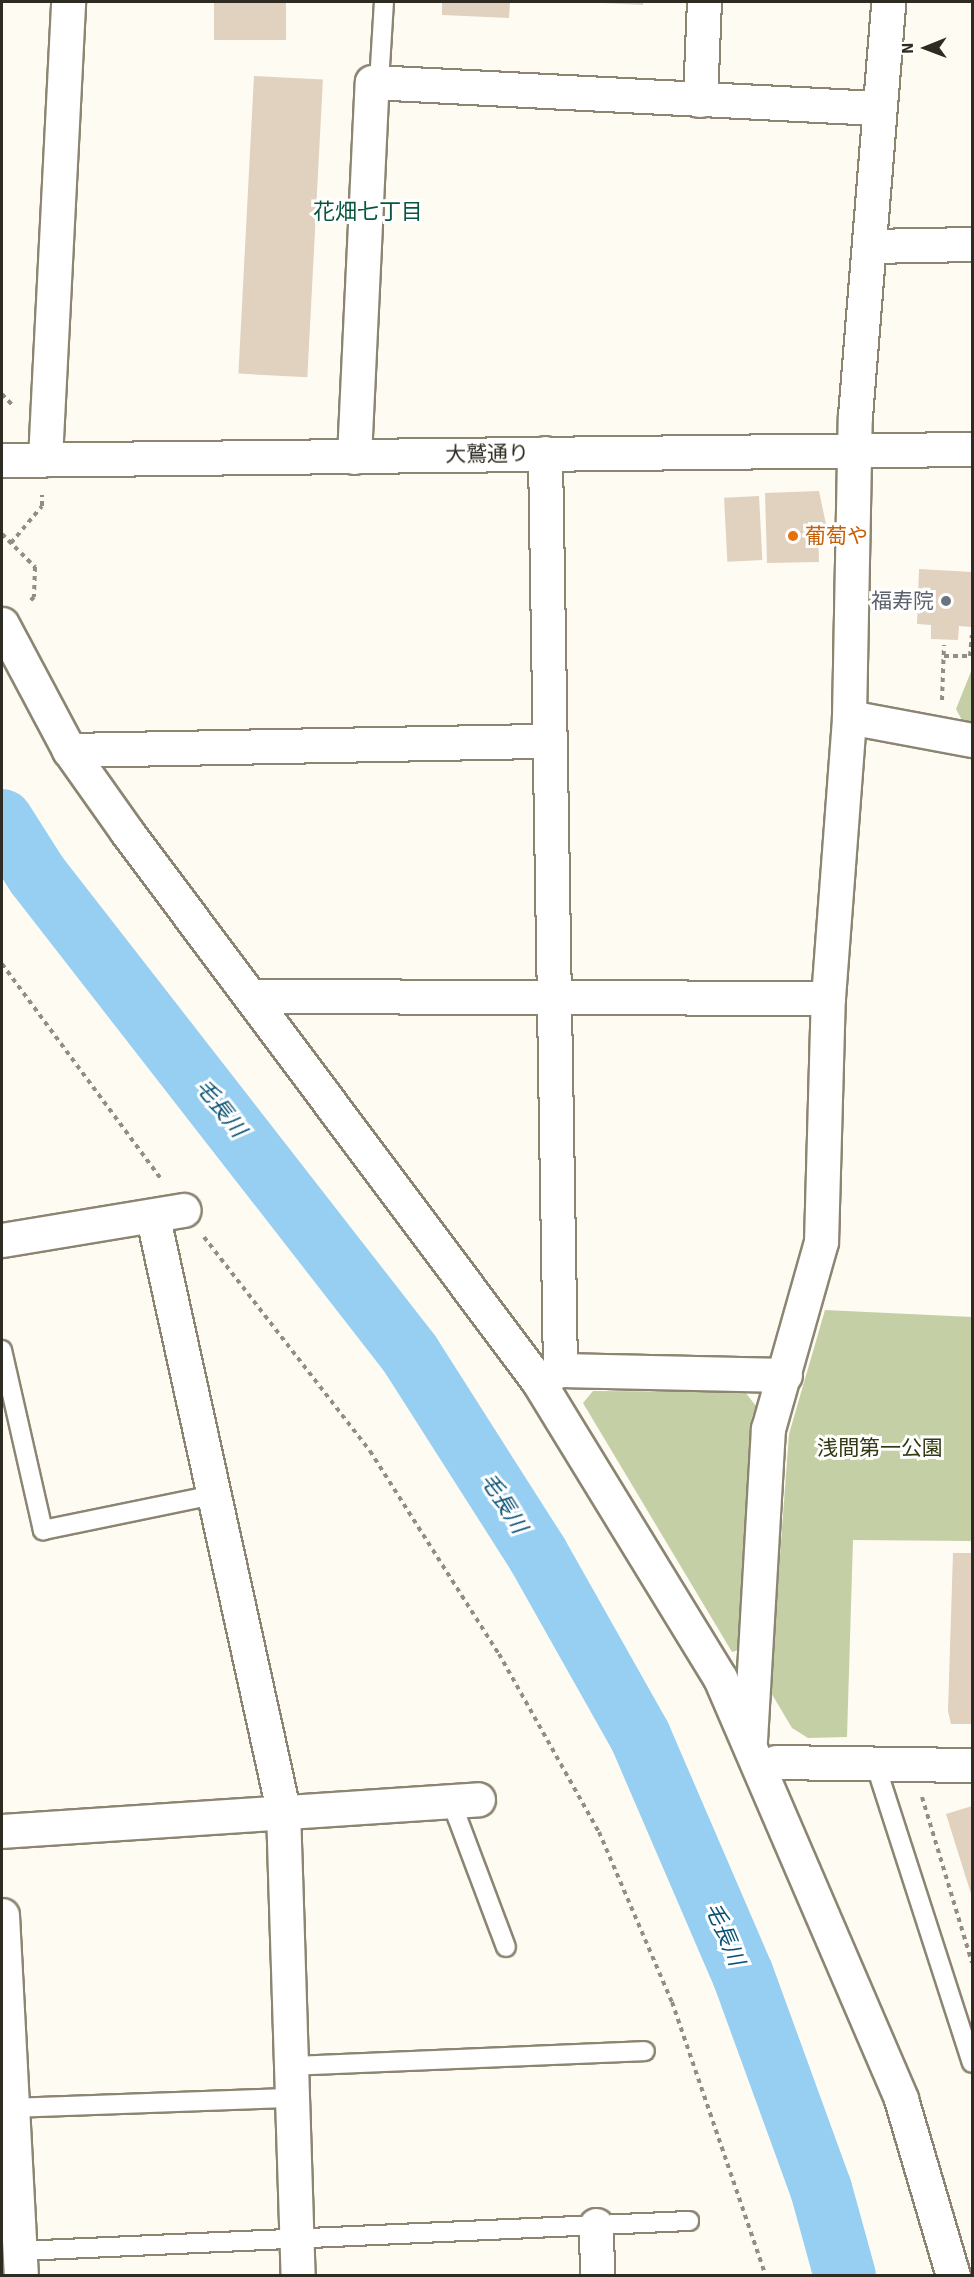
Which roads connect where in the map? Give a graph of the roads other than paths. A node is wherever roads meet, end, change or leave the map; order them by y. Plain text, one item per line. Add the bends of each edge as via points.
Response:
1 (68, 2) edge
2 (384, 2) edge
3 (704, 2) edge
4 (888, 2) edge
5 (380, 83) junction
6 (700, 100) junction
7 (877, 108) junction
8 (972, 244) edge
9 (869, 246) junction
10 (854, 449) junction
11 (972, 449) edge
12 (545, 453) junction
13 (354, 457) junction
14 (45, 459) junction
15 (2, 460) edge
16 (13, 614) edge
17 (849, 717) junction
18 (972, 740) edge
19 (550, 741) junction
20 (69, 750) junction
21 (255, 996) junction
22 (828, 998) junction
23 (555, 999) junction
24 (2, 1240) edge
25 (2, 1350) edge
26 (785, 1375) junction
27 (549, 1376) junction
28 (214, 1495) junction
29 (762, 1756) junction
30 (875, 1763) junction
31 (972, 1765) edge
32 (465, 1800) joint
33 (283, 1810) junction
34 (2, 1831) edge
35 (2, 1915) edge
36 (506, 1947) dead end
37 (645, 2051) dead end
38 (972, 2063) edge
39 (291, 2082) junction
40 (13, 2108) junction
41 (9, 2187) edge
42 (689, 2221) dead end
43 (596, 2225) junction
44 (297, 2239) junction
45 (21, 2263) edge
46 (298, 2276) edge
47 (597, 2276) edge
48 (953, 2276) edge

1 - 14 street
2 - 5 lane
3 - 6 street
4 - 7 street
5 - 6 street
5 - 13 street via 372,82
6 - 7 street
7 - 9 street
8 - 9 street
9 - 10 street
10 - 11 street, 大鷲通り
10 - 12 street, 大鷲通り
10 - 17 street
12 - 13 street, 大鷲通り
12 - 19 street
13 - 14 street, 大鷲通り
14 - 15 street, 大鷲通り
16 - 20 street
17 - 18 street
17 - 22 street
19 - 20 street
19 - 23 street
20 - 21 street
21 - 23 street
21 - 27 street
22 - 23 street
22 - 26 street via 820,1242
23 - 27 street
24 - 28 street via 168,1214
25 - 28 lane via 43,1530
26 - 27 street
26 - 29 street via 768,1429
27 - 29 street
28 - 33 street
29 - 30 street
29 - 48 street via 901,2099
30 - 31 street
30 - 38 lane
32 - 33 street
32 - 36 lane
33 - 34 street
33 - 39 street
35 - 40 street
37 - 39 lane
39 - 40 lane
39 - 44 street
40 - 41 street
41 - 45 street
42 - 43 lane
43 - 44 lane
43 - 47 street
44 - 45 lane
44 - 46 street

